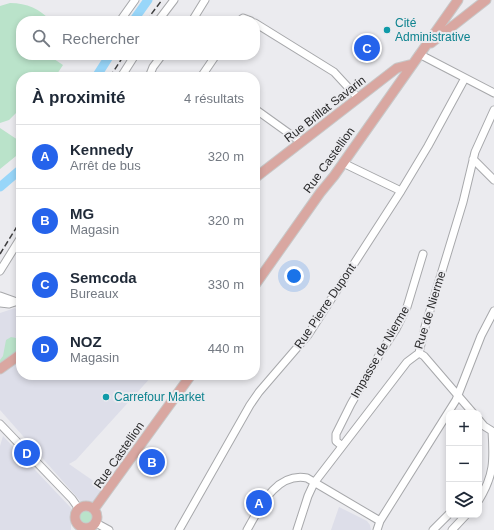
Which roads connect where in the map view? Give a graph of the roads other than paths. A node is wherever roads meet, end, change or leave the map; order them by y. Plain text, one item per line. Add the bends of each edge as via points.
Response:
1 (135, 0) edge
2 (174, 0) edge
3 (205, 0) edge
4 (458, 0) edge
5 (486, 0) edge
6 (124, 16) edge
7 (162, 16) edge
8 (195, 16) edge
9 (260, 27) edge
10 (421, 51) junction
11 (132, 60) edge
12 (158, 60) edge
13 (213, 60) edge
14 (412, 64) junction
15 (124, 72) edge
16 (151, 72) edge
17 (205, 72) edge
18 (465, 78) junction
19 (494, 93) edge
20 (358, 98) junction
21 (494, 110) edge
22 (260, 113) edge
23 (301, 142) junction
24 (473, 159) junction
25 (343, 163) junction
26 (260, 174) edge
27 (494, 180) edge
28 (401, 191) junction
29 (16, 245) edge
30 (423, 254) dead end
31 (0, 270) edge
32 (260, 278) edge
33 (0, 296) edge
34 (16, 300) edge
35 (16, 302) edge
36 (0, 303) edge
37 (494, 312) edge
38 (419, 353) junction
39 (16, 358) edge
40 (0, 369) edge
41 (187, 380) edge
42 (458, 395) junction
43 (471, 410) edge
44 (0, 424) edge
45 (482, 424) edge
46 (493, 430) edge
47 (342, 446) junction
48 (314, 483) junction
49 (482, 496) edge
50 (79, 509) junction
51 (94, 509) junction
52 (446, 517) edge
53 (462, 518) edge
54 (380, 521) junction
55 (96, 523) junction
56 (80, 528) edge
57 (109, 530) edge
58 (179, 530) edge
59 (248, 530) edge
60 (297, 530) edge
61 (377, 530) edge
62 (433, 530) edge
63 (452, 530) edge

1 - 6 street
2 - 7 street
3 - 8 street
4 - 10 main road, Rue Castellion
5 - 10 main road
9 - 20 street via 334,72
10 - 14 main road, Rue Castellion
10 - 18 street
11 - 15 street
12 - 16 street
13 - 17 street
14 - 20 main road, Rue Brillat Savarin via 397,68
14 - 25 main road, Rue Castellion
18 - 19 street
18 - 28 street, Rue Pierre Dupont
20 - 23 main road, Rue Brillat Savarin
21 - 24 street, Rue de Nierme
22 - 23 street
23 - 26 main road, Rue Brillat Savarin
24 - 27 street
24 - 38 street, Rue de Nierme via 463,202 424,327
25 - 28 street
25 - 32 main road, Rue Castellion
28 - 58 street, Rue Pierre Dupont via 308,336 253,399
29 - 31 street
30 - 47 street, Impasse de Nierme via 408,307 336,434 336,441
33 - 34 street
35 - 36 street
37 - 42 street via 481,336
38 - 42 street
38 - 47 street, Rue de Nierme via 407,362
39 - 40 main road
41 - 51 main road, Rue Castellion
42 - 43 street
42 - 54 street
44 - 50 street
45 - 46 street
46 - 49 street via 493,469 488,488
47 - 48 street, Rue de Nierme
48 - 54 street
48 - 59 street via 301,477 284,481 264,501
48 - 60 street, Rue de Nierme
50 - 51 main road via 85,506
50 - 56 main road via 76,518
51 - 55 main road via 97,515
52 - 62 street
53 - 63 street
54 - 61 street
55 - 56 main road via 90,528
55 - 57 street

